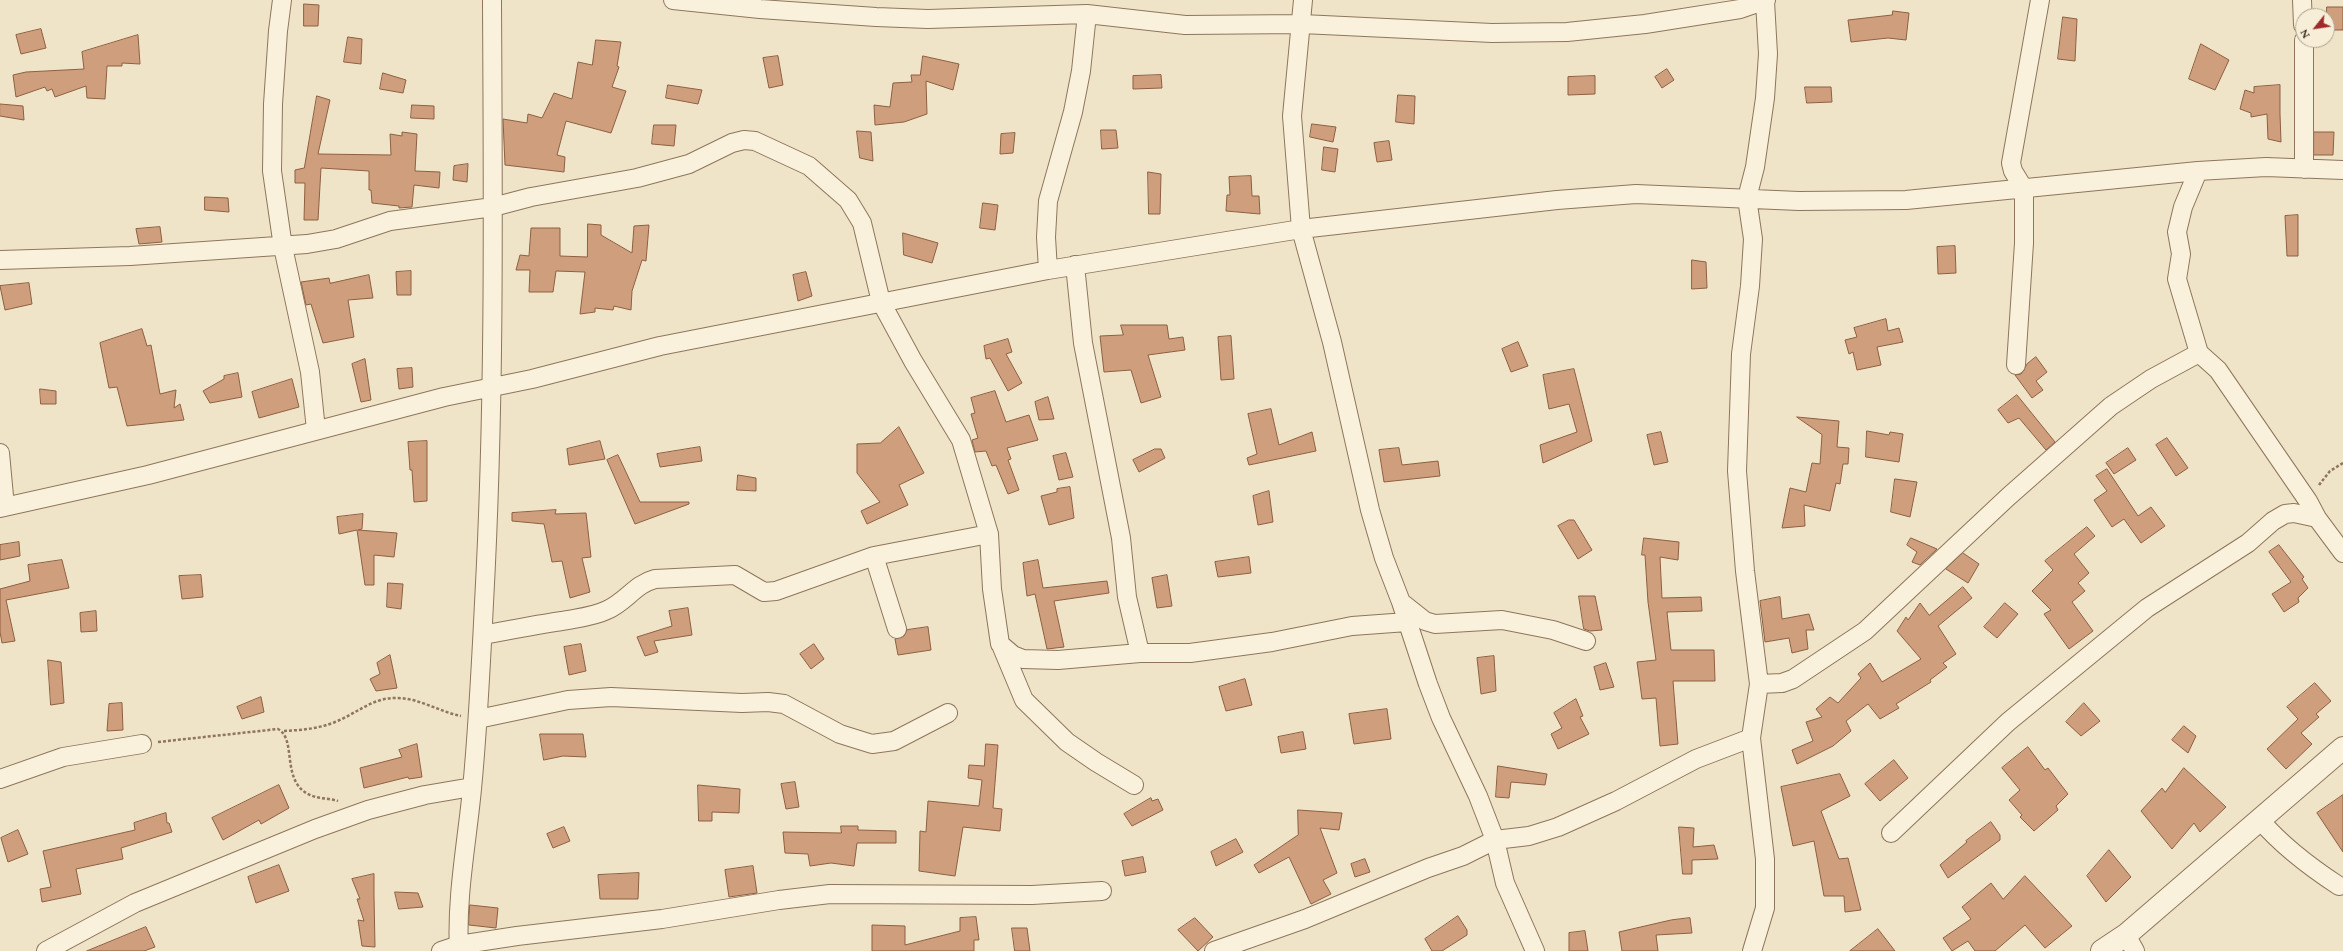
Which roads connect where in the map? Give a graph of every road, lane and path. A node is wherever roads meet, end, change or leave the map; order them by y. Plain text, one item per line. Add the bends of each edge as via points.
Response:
1 (282, 0) edge
2 (492, 0) edge
3 (673, 0) edge
4 (1304, 0) edge
5 (1766, 0) edge
6 (2040, 0) edge
7 (1098, 10) edge
8 (1302, 24) junction
9 (2304, 48) edge
10 (2304, 169) junction
11 (2343, 170) edge
12 (2198, 171) junction
13 (2024, 189) junction
14 (1747, 198) junction
15 (493, 207) junction
16 (1301, 229) junction
17 (283, 247) junction
18 (0, 260) edge
19 (1075, 265) junction
20 (1048, 270) junction
21 (881, 302) junction
22 (2199, 353) junction
23 (2016, 366) dead end
24 (493, 385) junction
25 (316, 430) junction
26 (0, 453) edge
27 (2343, 463) edge
28 (2308, 501) junction
29 (2, 507) edge
30 (2316, 518) junction
31 (989, 534) junction
32 (2343, 553) edge
33 (874, 556) junction
34 (1401, 602) junction
35 (1407, 622) junction
36 (897, 629) dead end
37 (483, 636) junction
38 (1586, 641) dead end
39 (1000, 644) junction
40 (1140, 653) junction
41 (1759, 684) junction
42 (948, 713) dead end
43 (478, 719) junction
44 (284, 731) junction
45 (1751, 738) junction
46 (142, 744) joint
47 (2343, 748) edge
48 (0, 779) edge
49 (1134, 785) dead end
50 (472, 787) junction
51 (368, 810) junction
52 (2260, 820) junction
53 (1891, 833) dead end
54 (1495, 840) junction
55 (2339, 886) dead end
56 (1102, 891) dead end
57 (2130, 943) edge
58 (459, 948) edge
59 (46, 951) edge
60 (441, 951) edge
61 (1214, 951) edge
62 (1535, 951) edge
63 (1752, 951) edge
64 (2102, 951) edge

1 - 17 street via 274,96 272,171
2 - 15 street
3 - 7 street via 768,10 928,19
4 - 8 street
5 - 8 street via 1740,9 1645,24 1567,32 1492,33
5 - 14 street via 1768,54 1765,98 1755,167
6 - 13 street via 2011,162 2013,171
7 - 8 street via 1185,25
7 - 20 street via 1048,201
8 - 16 street via 1292,116
9 - 10 street
10 - 11 street
10 - 12 street via 2266,167
12 - 13 street via 2062,183
12 - 22 street via 2177,232 2181,254 2177,279
13 - 14 street via 1883,200 1799,201
13 - 23 street via 2024,243
14 - 16 street via 1636,194 1557,200
14 - 41 street via 1753,239 1741,354 1737,471 1745,570
15 - 17 street via 390,221 336,239
15 - 21 street via 637,178 689,164 732,143 755,141 809,166 848,200 862,223
15 - 24 street
16 - 19 street
16 - 34 street via 1332,342 1370,510 1384,558
17 - 18 street
17 - 25 street via 310,372
19 - 20 street
19 - 40 street via 1083,343 1121,538 1127,596
20 - 21 street
21 - 24 street via 660,346 532,379
21 - 31 street via 961,440
22 - 28 street via 2218,370
22 - 41 street via 2151,379 2111,406 2008,497 1865,631 1793,679 1782,683
24 - 25 street
24 - 37 street
25 - 29 street via 148,475
26 - 29 street
27 - 28 path via 2330,471
28 - 30 street
30 - 32 street
30 - 53 street via 2294,513 2285,514 2248,543 2147,608 2008,722
31 - 33 street
31 - 39 street via 992,589
33 - 36 street
33 - 37 street via 776,591 760,590 735,575 645,581 607,610
34 - 35 street
34 - 38 street via 1425,621 1435,624 1502,620 1552,630
35 - 40 street via 1352,626 1272,642 1190,653
35 - 54 street via 1441,718 1478,796
37 - 43 street
39 - 40 street via 1013,655 1035,661
39 - 49 street via 1024,700 1067,742
41 - 45 street
42 - 43 street via 894,740 872,744 840,734 784,704 768,702 611,697 568,700
43 - 44 path via 446,713 405,698 395,697 371,702 341,719 318,728
43 - 50 street
44 - 46 path via 267,728
44 - 51 path via 292,772 301,789 314,797
45 - 54 street via 1696,759 1616,801 1558,827 1529,836
45 - 63 street via 1766,859 1764,908
46 - 48 street via 63,757
47 - 52 street
50 - 51 street via 425,795
50 - 58 street via 460,895
51 - 59 street via 134,903
52 - 55 street via 2278,841
52 - 57 street
54 - 61 street via 1463,856 1305,919
54 - 62 street via 1505,883
56 - 58 street via 1032,895 830,894
57 - 64 street
58 - 60 street

